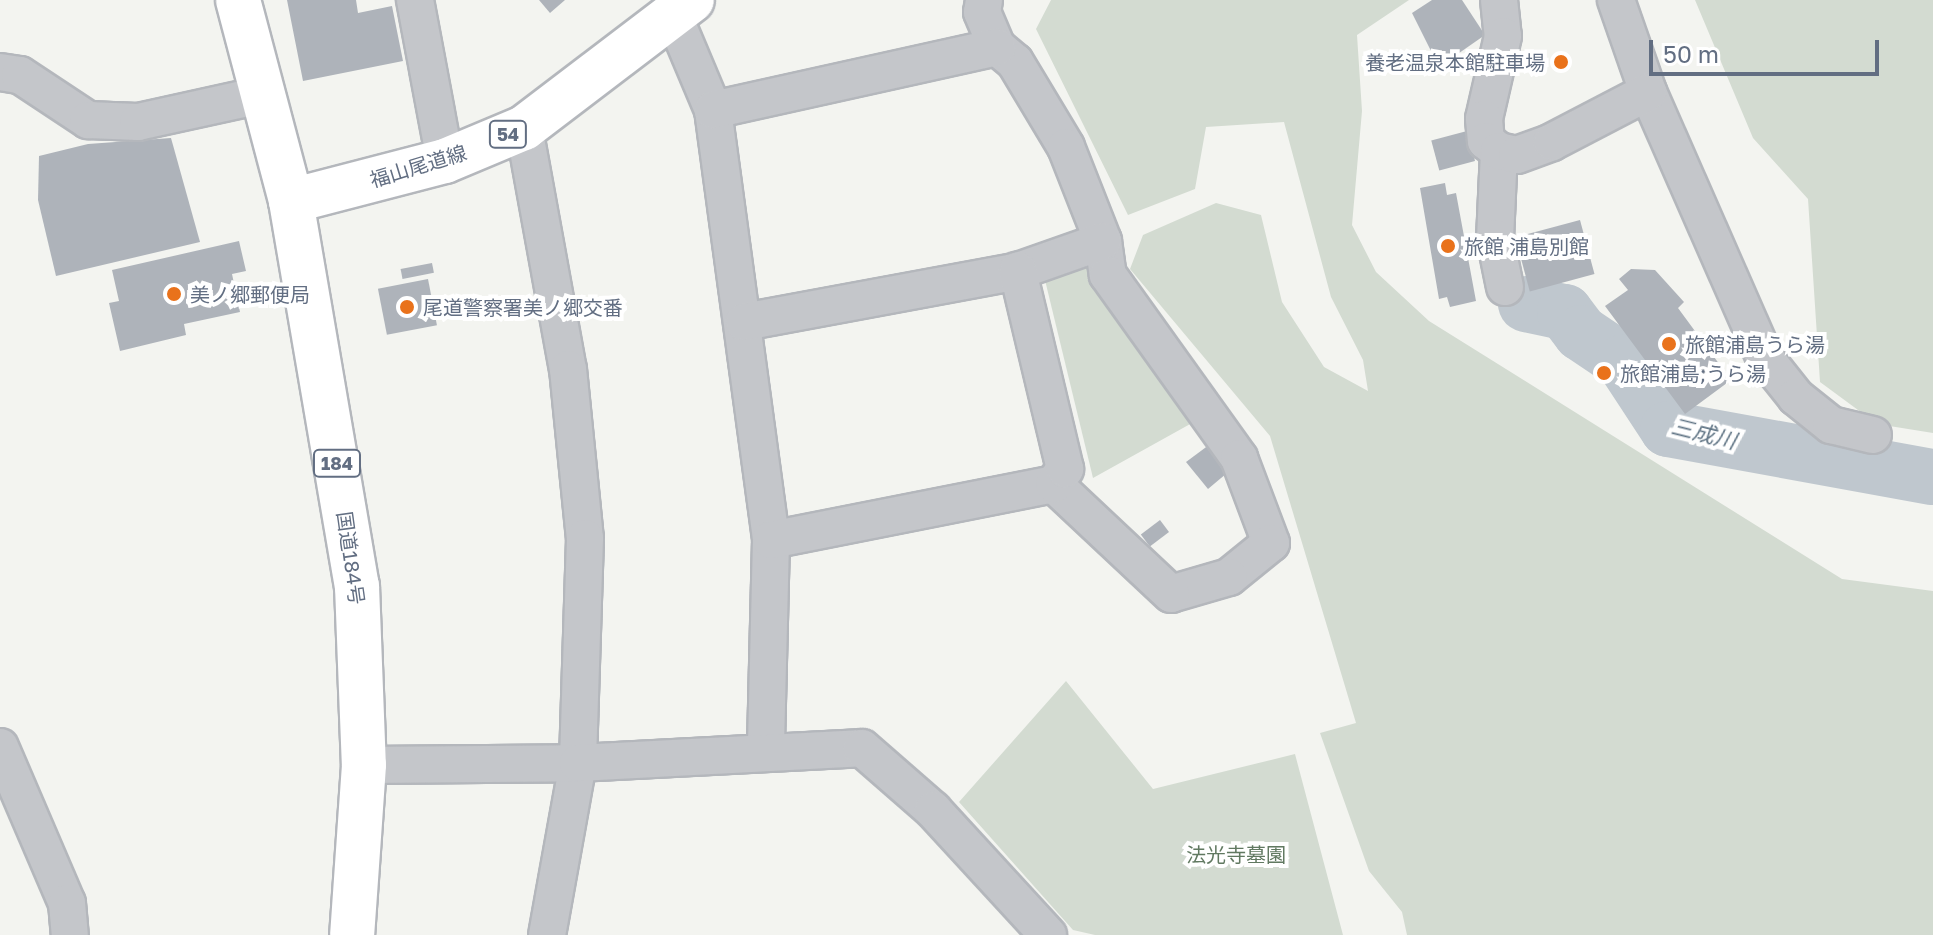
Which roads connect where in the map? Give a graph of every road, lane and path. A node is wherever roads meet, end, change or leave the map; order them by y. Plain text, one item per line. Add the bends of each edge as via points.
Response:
1 (238, 0) edge
2 (415, 0) edge
3 (984, 0) edge
4 (1499, 0) edge
5 (1616, 0) edge
6 (683, 8) edge
7 (997, 47) junction
8 (0, 72) edge
9 (1648, 92) junction
10 (265, 94) junction
11 (713, 110) junction
12 (524, 128) junction
13 (1499, 151) junction
14 (445, 161) junction
15 (291, 201) junction
16 (1103, 241) junction
17 (1018, 271) junction
18 (1505, 287) dead end
19 (744, 322) junction
20 (1873, 435) dead end
21 (1054, 484) junction
22 (771, 540) junction
23 (0, 747) edge
24 (766, 750) junction
25 (578, 763) junction
26 (364, 765) junction
27 (70, 935) edge
28 (352, 935) edge
29 (547, 935) edge
30 (1048, 935) edge

1 - 10 main road, 国道184号 / 184
2 - 14 street
3 - 7 street via 982,12
4 - 13 street via 1503,36 1484,119 1486,141
5 - 9 street
6 - 11 street
6 - 12 main road, 福山尾道線 / 54
7 - 11 street
7 - 16 street via 1015,62 1066,147
8 - 10 street via 20,75 88,120 138,122
9 - 13 street via 1552,142 1517,155
9 - 20 street via 1765,358 1796,397 1831,425
10 - 15 main road, 国道184号 / 184
11 - 19 street
12 - 14 main road, 福山尾道線 / 54
12 - 25 street via 568,369 585,538
13 - 18 street via 1495,238
14 - 15 main road, 福山尾道線 / 54
15 - 26 main road, 国道184号 / 184 via 357,586
16 - 17 street
16 - 21 street via 1108,275 1239,458 1271,543 1229,577 1171,594
17 - 19 street
17 - 21 street via 1065,469
19 - 22 street
21 - 22 street
22 - 24 street
23 - 27 street via 67,903
24 - 25 street
24 - 30 street via 862,748 933,810
25 - 26 street
25 - 29 street
26 - 28 main road, 国道184号 / 184

